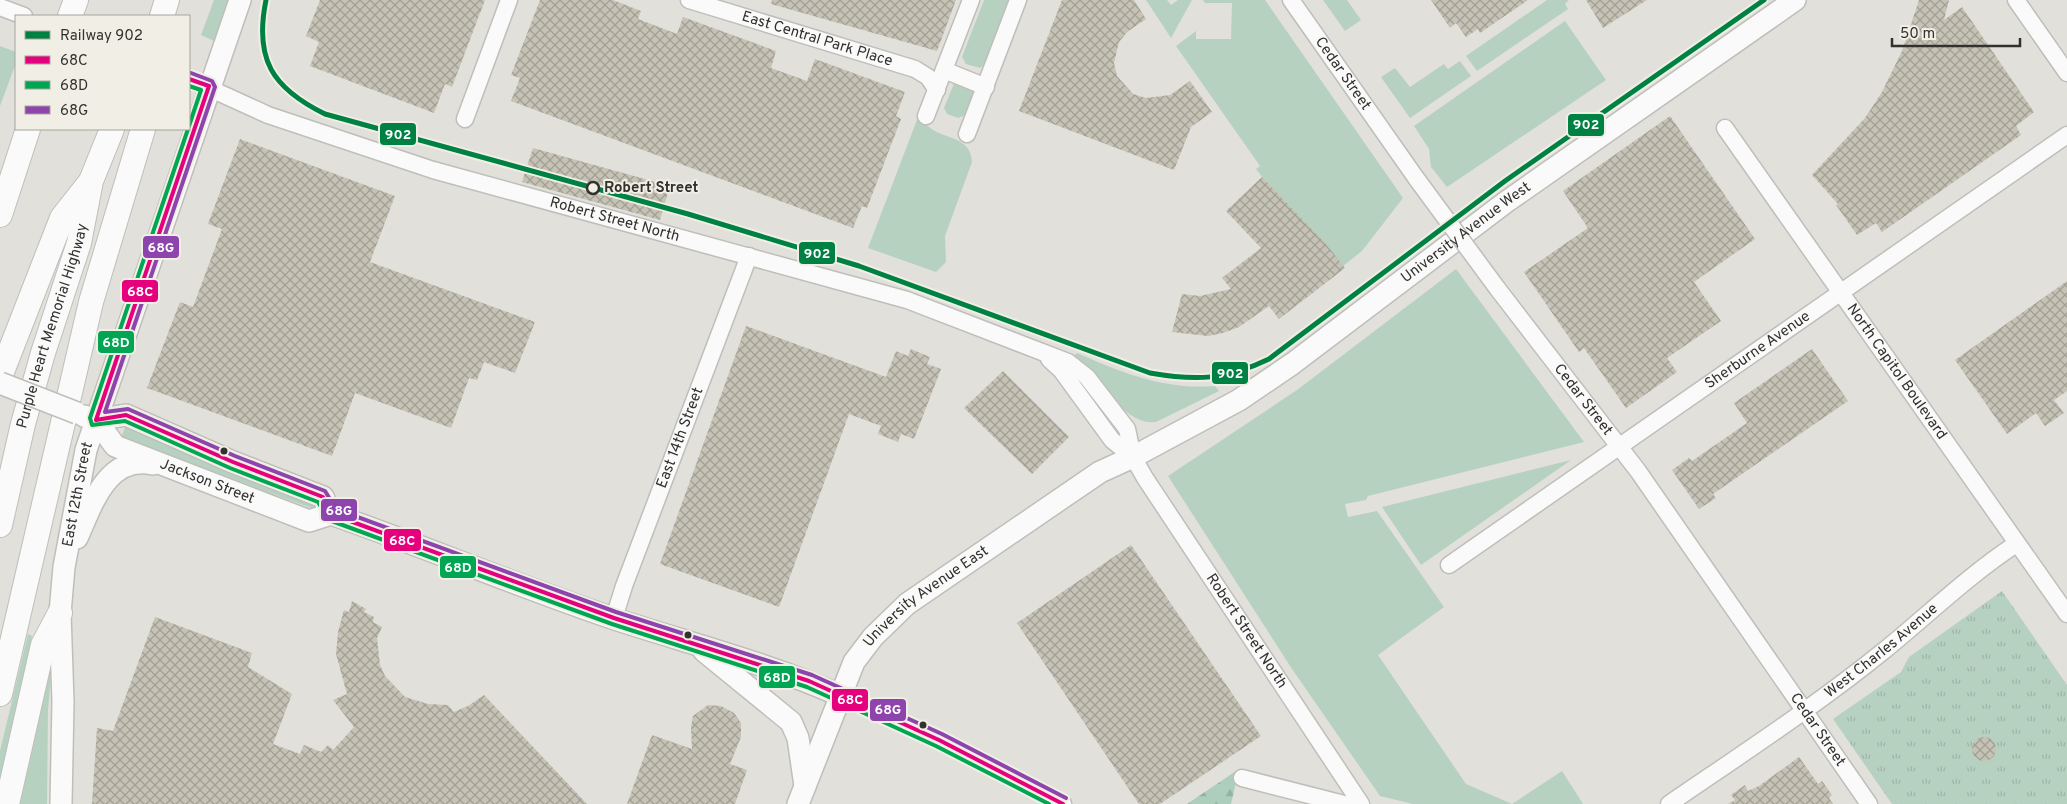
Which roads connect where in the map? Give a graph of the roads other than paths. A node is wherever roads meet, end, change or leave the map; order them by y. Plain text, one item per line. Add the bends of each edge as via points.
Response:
1 (76, 0) edge
2 (167, 0) edge
3 (240, 0) edge
4 (510, 0) edge
5 (689, 0) edge
6 (971, 0) edge
7 (1018, 0) edge
8 (1291, 0) edge
9 (1795, 0) edge
10 (2016, 0) edge
11 (0, 7) edge
12 (21, 15) edge
13 (70, 15) edge
14 (162, 15) edge
15 (944, 70) junction
16 (2067, 74) edge
17 (190, 79) edge
18 (209, 86) junction
19 (986, 87) junction
20 (936, 90) junction
21 (926, 116) dead end
22 (465, 119) dead end
23 (1724, 128) dead end
24 (27, 130) edge
25 (27, 130) edge
26 (112, 130) edge
27 (143, 130) edge
28 (967, 134) dead end
29 (2067, 135) edge
30 (91, 181) junction
31 (0, 193) edge
32 (0, 215) edge
33 (749, 256) junction
34 (1840, 293) junction
35 (0, 377) edge
36 (0, 383) edge
37 (86, 417) junction
38 (1619, 447) junction
39 (1133, 457) junction
40 (176, 469) junction
41 (331, 514) junction
42 (0, 525) edge
43 (2016, 544) junction
44 (1449, 565) dead end
45 (64, 567) junction
46 (60, 614) junction
47 (2067, 614) edge
48 (614, 618) junction
49 (698, 646) junction
50 (0, 694) edge
51 (841, 696) junction
52 (1804, 710) junction
53 (1242, 778) dead end
54 (802, 796) edge
55 (7, 804) edge
56 (61, 804) edge
57 (1063, 804) edge
58 (1344, 804) edge
59 (1361, 804) edge
60 (1669, 804) edge
61 (1868, 804) edge

1 - 13 highway
2 - 14 highway
3 - 18 main road, East 12th Street
4 - 22 street
5 - 20 street, East Central Park Place via 915,69 928,77
6 - 15 street
7 - 19 street
8 - 38 street, Cedar Street, bridge via 1416,178
9 - 39 main road, University Avenue West via 1506,202 1292,364 1239,400
10 - 16 street
11 - 12 street
15 - 19 street
15 - 20 street
17 - 18 street, Robert Street North
18 - 33 street, Robert Street North via 268,114 433,170
18 - 37 main road, East 12th Street
19 - 28 street
20 - 21 street
23 - 34 street, North Capitol Boulevard
24 - 31 highway
25 - 32 highway
26 - 30 highway, Purple Heart Memorial Highway
27 - 50 highway via 80,344
29 - 34 street, Sherburne Avenue
30 - 35 highway via 62,218
30 - 42 highway, Purple Heart Memorial Highway via 79,243 43,352
33 - 39 street, Robert Street North via 907,300 1043,353 1061,370 1112,440
33 - 48 street, East 14th Street
34 - 38 street, Sherburne Avenue
34 - 43 street, North Capitol Boulevard
36 - 37 main road, bridge
37 - 40 main road, Jackson Street via 115,446
37 - 41 main road, Jackson Street via 126,415 322,497
37 - 45 main road, East 12th Street via 86,450
38 - 44 street, Sherburne Avenue
38 - 52 street, Cedar Street
39 - 51 main road, University Avenue East via 1100,472 907,604 873,637 854,662
39 - 59 street, Robert Street North
40 - 41 main road, Jackson Street via 309,521
40 - 45 main road via 142,462 129,463 114,472 96,496
41 - 48 main road
43 - 47 street, North Capitol Boulevard
43 - 52 street, West Charles Avenue via 1986,563 1886,649
45 - 46 main road, East 12th Street
46 - 55 highway via 43,645
46 - 56 main road, East 12th Street via 63,702
48 - 49 main road
49 - 51 main road via 767,666
49 - 54 main road via 791,722 798,738
51 - 54 main road, University Avenue East
51 - 57 street via 939,740
52 - 60 street, West Charles Avenue
52 - 61 street, Cedar Street
53 - 58 street

